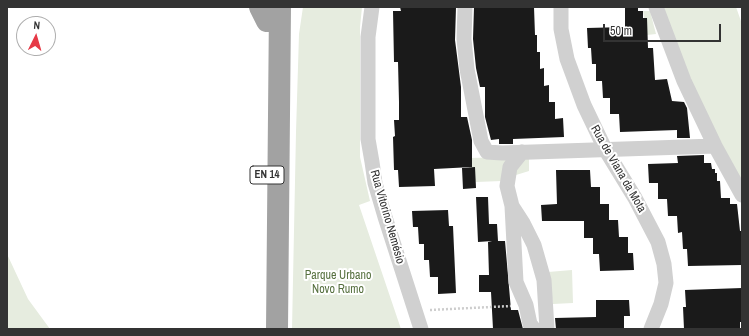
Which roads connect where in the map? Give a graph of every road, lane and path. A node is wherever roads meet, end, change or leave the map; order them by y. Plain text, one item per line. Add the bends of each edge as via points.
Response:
1 (292, 7) edge
2 (372, 7) edge
3 (465, 7) edge
4 (560, 7) edge
5 (656, 7) edge
6 (268, 10) edge
7 (280, 80) junction
8 (715, 146) junction
9 (605, 149) junction
10 (522, 152) junction
11 (742, 195) edge
12 (512, 206) junction
13 (526, 305) junction
14 (415, 310) junction
15 (268, 329) edge
16 (277, 329) edge
17 (421, 329) edge
18 (534, 329) edge
19 (547, 329) edge
20 (651, 329) edge

1 - 7 highway, EN 14
2 - 14 street, Rua Vitorino Nemésio via 368,37 368,139 375,182
3 - 10 street via 467,69 481,141 487,152
4 - 9 street, Rua de Viana da Mota via 567,59 584,105
5 - 8 street via 684,81
6 - 7 highway, EN 14
6 - 15 highway, EN 14
7 - 16 highway, EN 14
8 - 9 street
8 - 11 street
9 - 10 street
9 - 20 street, Rua de Viana da Mota via 648,220 660,249 666,283
10 - 12 street via 508,175 507,186
12 - 13 street via 516,282
12 - 19 street via 534,244 544,280
13 - 14 path
13 - 18 street via 530,324
14 - 17 street, Rua Vitorino Nemésio

